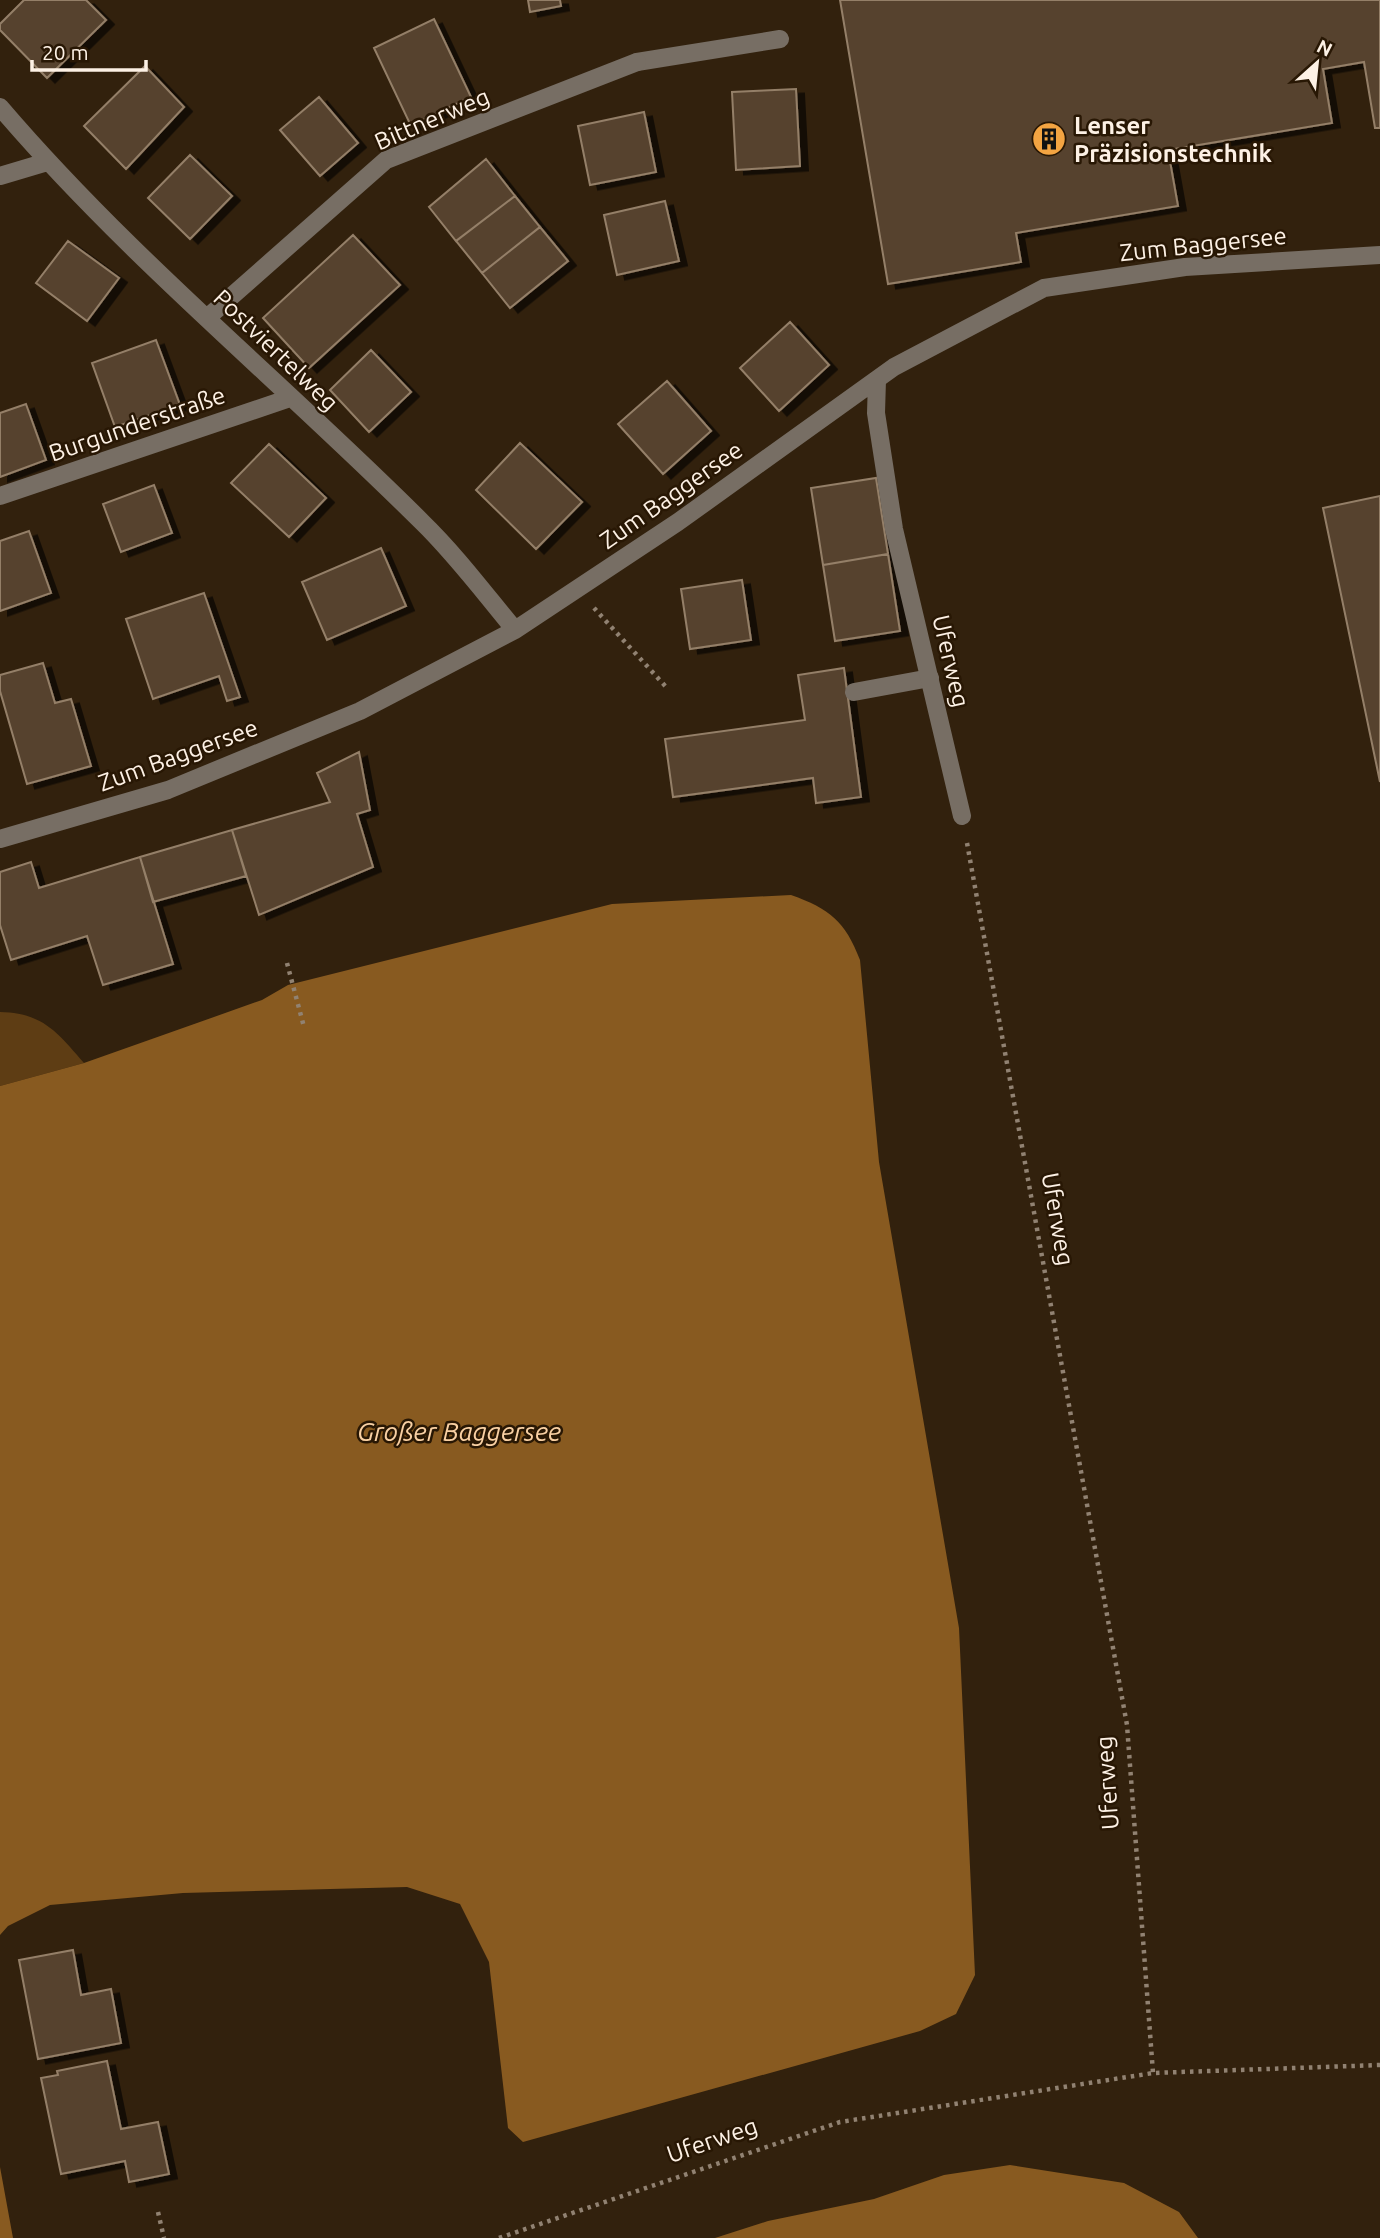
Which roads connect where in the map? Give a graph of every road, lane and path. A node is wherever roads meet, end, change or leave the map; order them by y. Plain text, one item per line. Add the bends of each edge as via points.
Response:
1 (780, 39) dead end
2 (0, 107) edge
3 (47, 162) junction
4 (0, 176) edge
5 (1380, 255) edge
6 (208, 317) junction
7 (877, 380) junction
8 (290, 398) junction
9 (0, 496) edge
10 (577, 589) junction
11 (515, 630) junction
12 (929, 678) junction
13 (667, 688) dead end
14 (854, 692) dead end
15 (962, 816) joint
16 (0, 839) edge
17 (287, 964) dead end
18 (304, 1027) dead end
19 (1380, 2065) edge
20 (1153, 2073) junction
21 (158, 2212) dead end
22 (164, 2238) edge
23 (499, 2238) edge

1 - 6 street, Bittnerweg via 637,62 386,160
2 - 3 street, Postviertelweg
3 - 4 street
3 - 6 street, Postviertelweg
5 - 7 street, Zum Baggersee via 1185,267 1044,288
6 - 8 street, Postviertelweg
7 - 10 street, Zum Baggersee
7 - 12 street, Uferweg via 876,413 894,529
8 - 9 street, Burgunderstraße
8 - 11 street, Postviertelweg via 424,523
10 - 11 street, Zum Baggersee
10 - 13 path
11 - 16 street, Zum Baggersee via 360,711 180,784
12 - 14 street
12 - 15 street, Uferweg
15 - 20 path, Uferweg via 1127,1725
17 - 18 path
19 - 20 path, Uferweg
20 - 23 path, Uferweg via 840,2122
21 - 22 path

